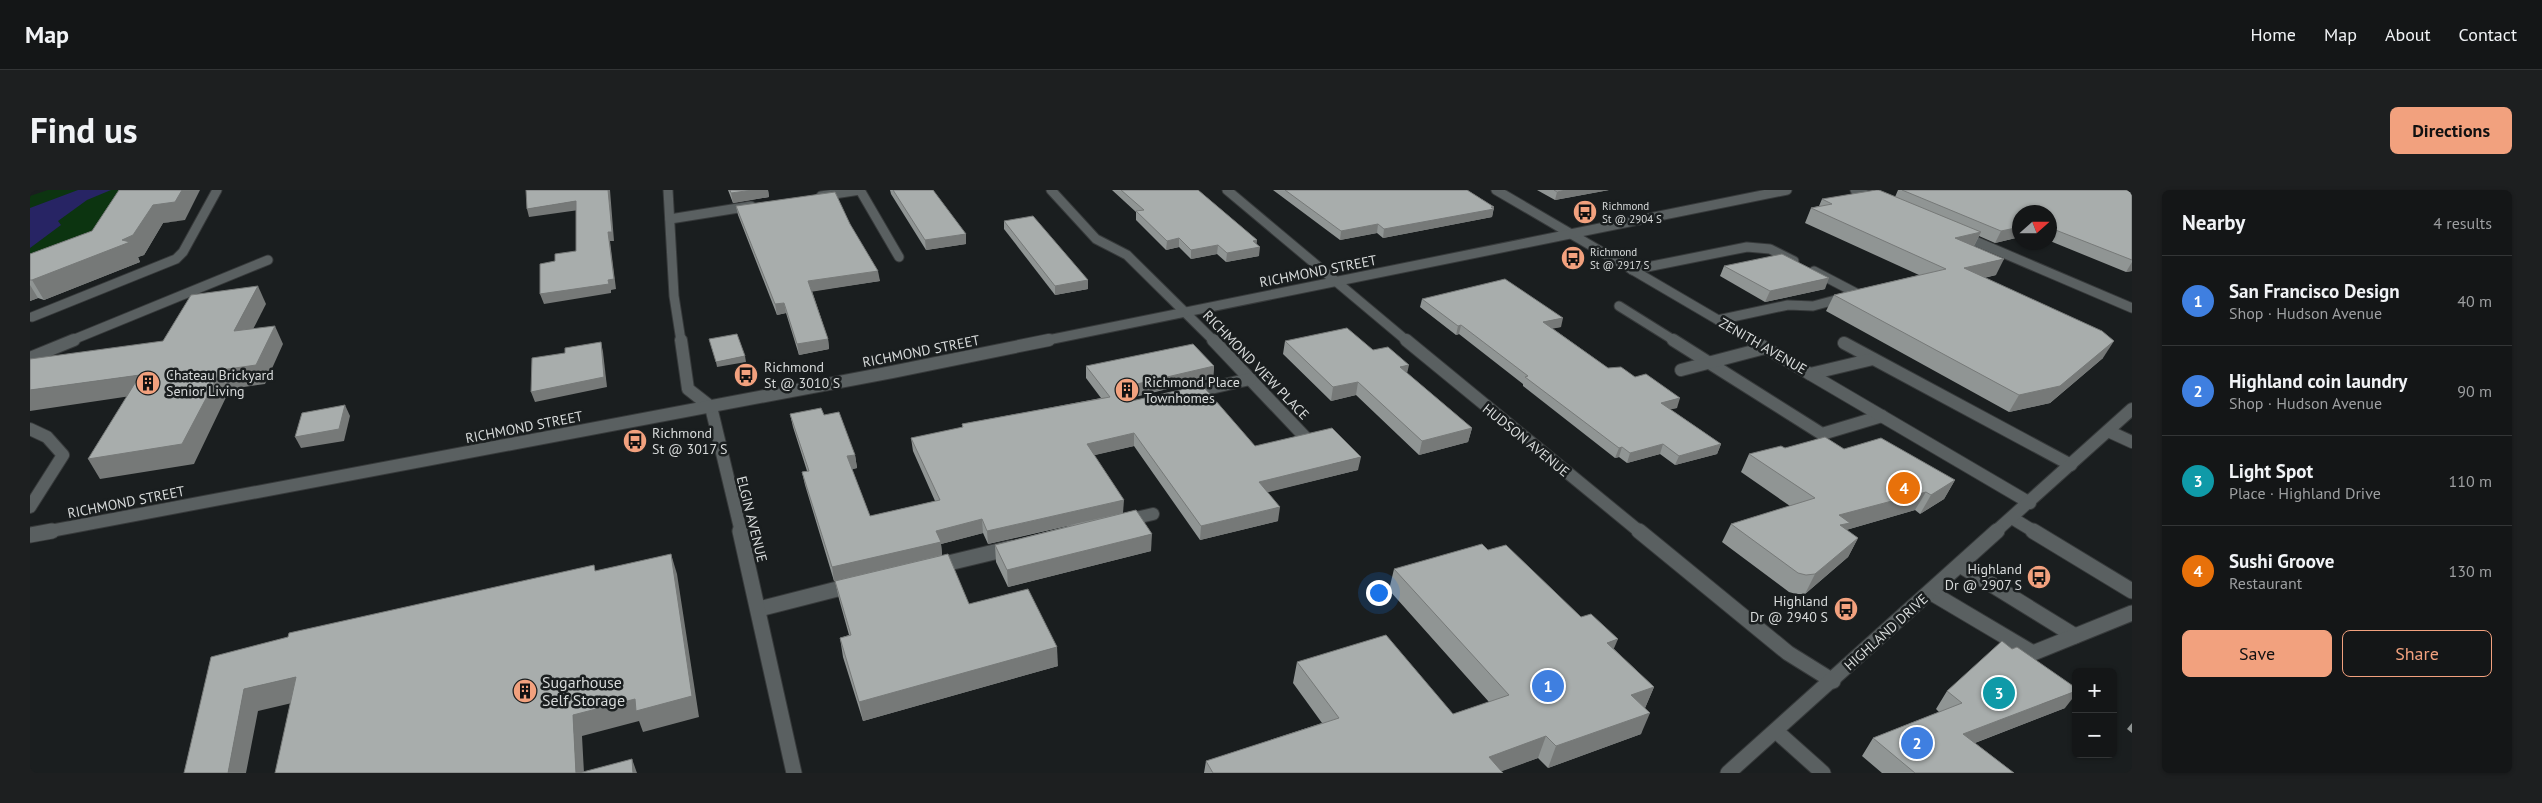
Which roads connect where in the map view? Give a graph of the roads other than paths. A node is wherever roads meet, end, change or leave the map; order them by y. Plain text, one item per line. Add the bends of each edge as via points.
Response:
1 (217, 190) edge
2 (668, 190) edge
3 (860, 190) edge
4 (1051, 190) edge
5 (1227, 190) edge
6 (1496, 190) edge
7 (1787, 190) edge
8 (1855, 190) edge
9 (808, 198) edge
10 (764, 204) edge
11 (1887, 204) edge
12 (670, 219) junction
13 (1949, 230) edge
14 (1571, 234) junction
15 (899, 257) dead end
16 (268, 260) dead end
17 (1632, 270) junction
18 (1337, 283) junction
19 (1818, 294) edge
20 (1802, 298) edge
21 (1843, 298) junction
22 (1788, 305) junction
23 (1619, 306) dead end
24 (2132, 308) edge
25 (1185, 313) junction
26 (32, 317) dead end
27 (1718, 320) junction
28 (1844, 343) dead end
29 (1765, 348) junction
30 (30, 358) edge
31 (1873, 359) junction
32 (1708, 362) junction
33 (1681, 370) dead end
34 (1810, 374) junction
35 (1250, 379) junction
36 (1174, 396) edge
37 (711, 407) junction
38 (2132, 410) edge
39 (1882, 416) junction
40 (30, 429) edge
41 (2108, 431) junction
42 (1305, 437) edge
43 (2132, 442) edge
44 (2071, 465) junction
45 (2030, 503) junction
46 (30, 507) edge
47 (1153, 514) dead end
48 (2012, 518) junction
49 (1105, 525) edge
50 (30, 535) edge
51 (1028, 544) edge
52 (1960, 565) junction
53 (923, 569) edge
54 (866, 582) edge
55 (2132, 591) edge
56 (1930, 592) junction
57 (759, 608) junction
58 (2132, 613) edge
59 (2075, 636) junction
60 (1833, 680) junction
61 (1776, 731) junction
62 (794, 773) edge
63 (1728, 773) edge
64 (1823, 773) edge

1 - 26 street via 176,259
2 - 12 street
3 - 9 street
3 - 15 street
4 - 25 street, RICHMOND VIEW PLACE via 1096,239 1127,255
5 - 18 street, HUDSON AVENUE
6 - 14 street, ZENITH AVENUE
7 - 14 street, RICHMOND STREET
8 - 11 street
10 - 12 street
12 - 37 street via 674,296 688,389
13 - 24 street
14 - 17 street, ZENITH AVENUE
14 - 18 street, RICHMOND STREET
16 - 30 street
17 - 21 street via 1747,247 1770,249 1858,294
17 - 27 street, ZENITH AVENUE
18 - 25 street, RICHMOND STREET
18 - 60 street, HUDSON AVENUE via 1788,653
19 - 21 street
20 - 22 street via 1790,301
21 - 22 street via 1813,306
22 - 27 street
23 - 32 street
25 - 35 street, RICHMOND VIEW PLACE
25 - 37 street, RICHMOND STREET
27 - 29 street, ZENITH AVENUE
28 - 31 street
29 - 32 street
29 - 34 street, ZENITH AVENUE
31 - 34 street
31 - 44 street
32 - 33 street
32 - 39 street via 1822,434
34 - 39 street, ZENITH AVENUE
35 - 36 street
35 - 42 street, RICHMOND VIEW PLACE
37 - 50 street, RICHMOND STREET
37 - 57 street, ELGIN AVENUE
38 - 41 street, HIGHLAND DRIVE
39 - 45 street, ZENITH AVENUE
40 - 46 street via 47,437 63,456
41 - 43 street
41 - 44 street, HIGHLAND DRIVE
44 - 45 street, HIGHLAND DRIVE
45 - 48 street, HIGHLAND DRIVE
47 - 49 street
48 - 52 street, HIGHLAND DRIVE
48 - 55 street
51 - 53 street
52 - 56 street, HIGHLAND DRIVE
52 - 59 street
54 - 57 street
56 - 59 street via 2033,653
56 - 60 street, HIGHLAND DRIVE
57 - 62 street, ELGIN AVENUE
58 - 59 street
60 - 61 street, HIGHLAND DRIVE
61 - 63 street, HIGHLAND DRIVE
61 - 64 street

